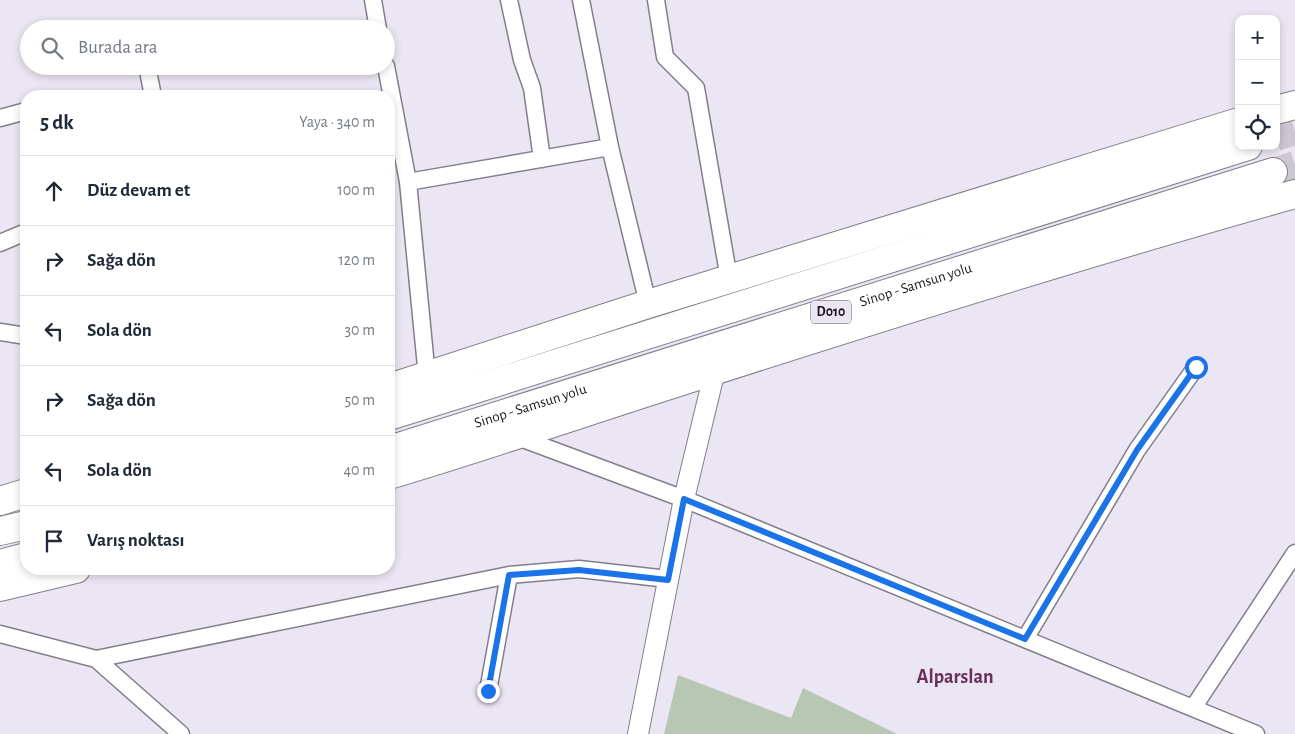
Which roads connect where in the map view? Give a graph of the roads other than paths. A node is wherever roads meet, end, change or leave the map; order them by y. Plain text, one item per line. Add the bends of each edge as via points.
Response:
1 (373, 0) edge
2 (509, 0) edge
3 (581, 0) edge
4 (656, 0) edge
5 (376, 20) edge
6 (149, 75) edge
7 (387, 75) edge
8 (152, 90) edge
9 (389, 90) edge
10 (20, 113) edge
11 (0, 118) edge
12 (1235, 123) edge
13 (610, 147) junction
14 (395, 150) edge
15 (1235, 150) edge
16 (542, 159) junction
17 (1273, 172) tunnel mouth
18 (408, 182) junction
19 (1287, 195) tunnel mouth
20 (20, 235) edge
21 (0, 243) edge
22 (729, 279) junction
23 (648, 304) junction
24 (0, 332) edge
25 (20, 335) edge
26 (1196, 367) dead end
27 (715, 370) junction
28 (427, 377) junction
29 (395, 386) edge
30 (395, 414) edge
31 (515, 436) junction
32 (395, 448) edge
33 (395, 473) edge
34 (20, 495) edge
35 (684, 499) junction
36 (0, 501) edge
37 (20, 526) edge
38 (0, 531) edge
39 (1295, 553) edge
40 (20, 559) edge
41 (0, 564) edge
42 (51, 575) edge
43 (509, 575) junction
44 (668, 580) junction
45 (0, 587) edge
46 (0, 634) edge
47 (1025, 639) junction
48 (96, 659) junction
49 (488, 691) dead end
50 (1194, 708) junction
51 (181, 734) edge
52 (638, 734) edge
53 (1256, 734) edge

1 - 5 street
2 - 16 street via 522,60 532,88
3 - 13 street
4 - 22 street via 666,57 696,88
6 - 8 street
7 - 9 street
10 - 11 street
12 - 22 highway
13 - 16 street
13 - 23 street
14 - 18 street
15 - 30 highway, D010
16 - 18 street
17 - 32 highway, Sinop - Samsun yolu / D010
18 - 28 street
19 - 27 highway
20 - 21 street
22 - 23 highway
23 - 28 highway
24 - 25 street
26 - 47 street via 1137,450
27 - 31 highway
27 - 35 street
28 - 29 highway
31 - 33 highway
31 - 35 street
34 - 36 highway
35 - 44 street
35 - 47 street
37 - 38 highway
39 - 50 street
40 - 41 highway
42 - 45 highway
43 - 44 street via 579,570
43 - 48 street
43 - 49 street
44 - 52 street
46 - 48 street
47 - 50 street
48 - 51 street
50 - 53 street

